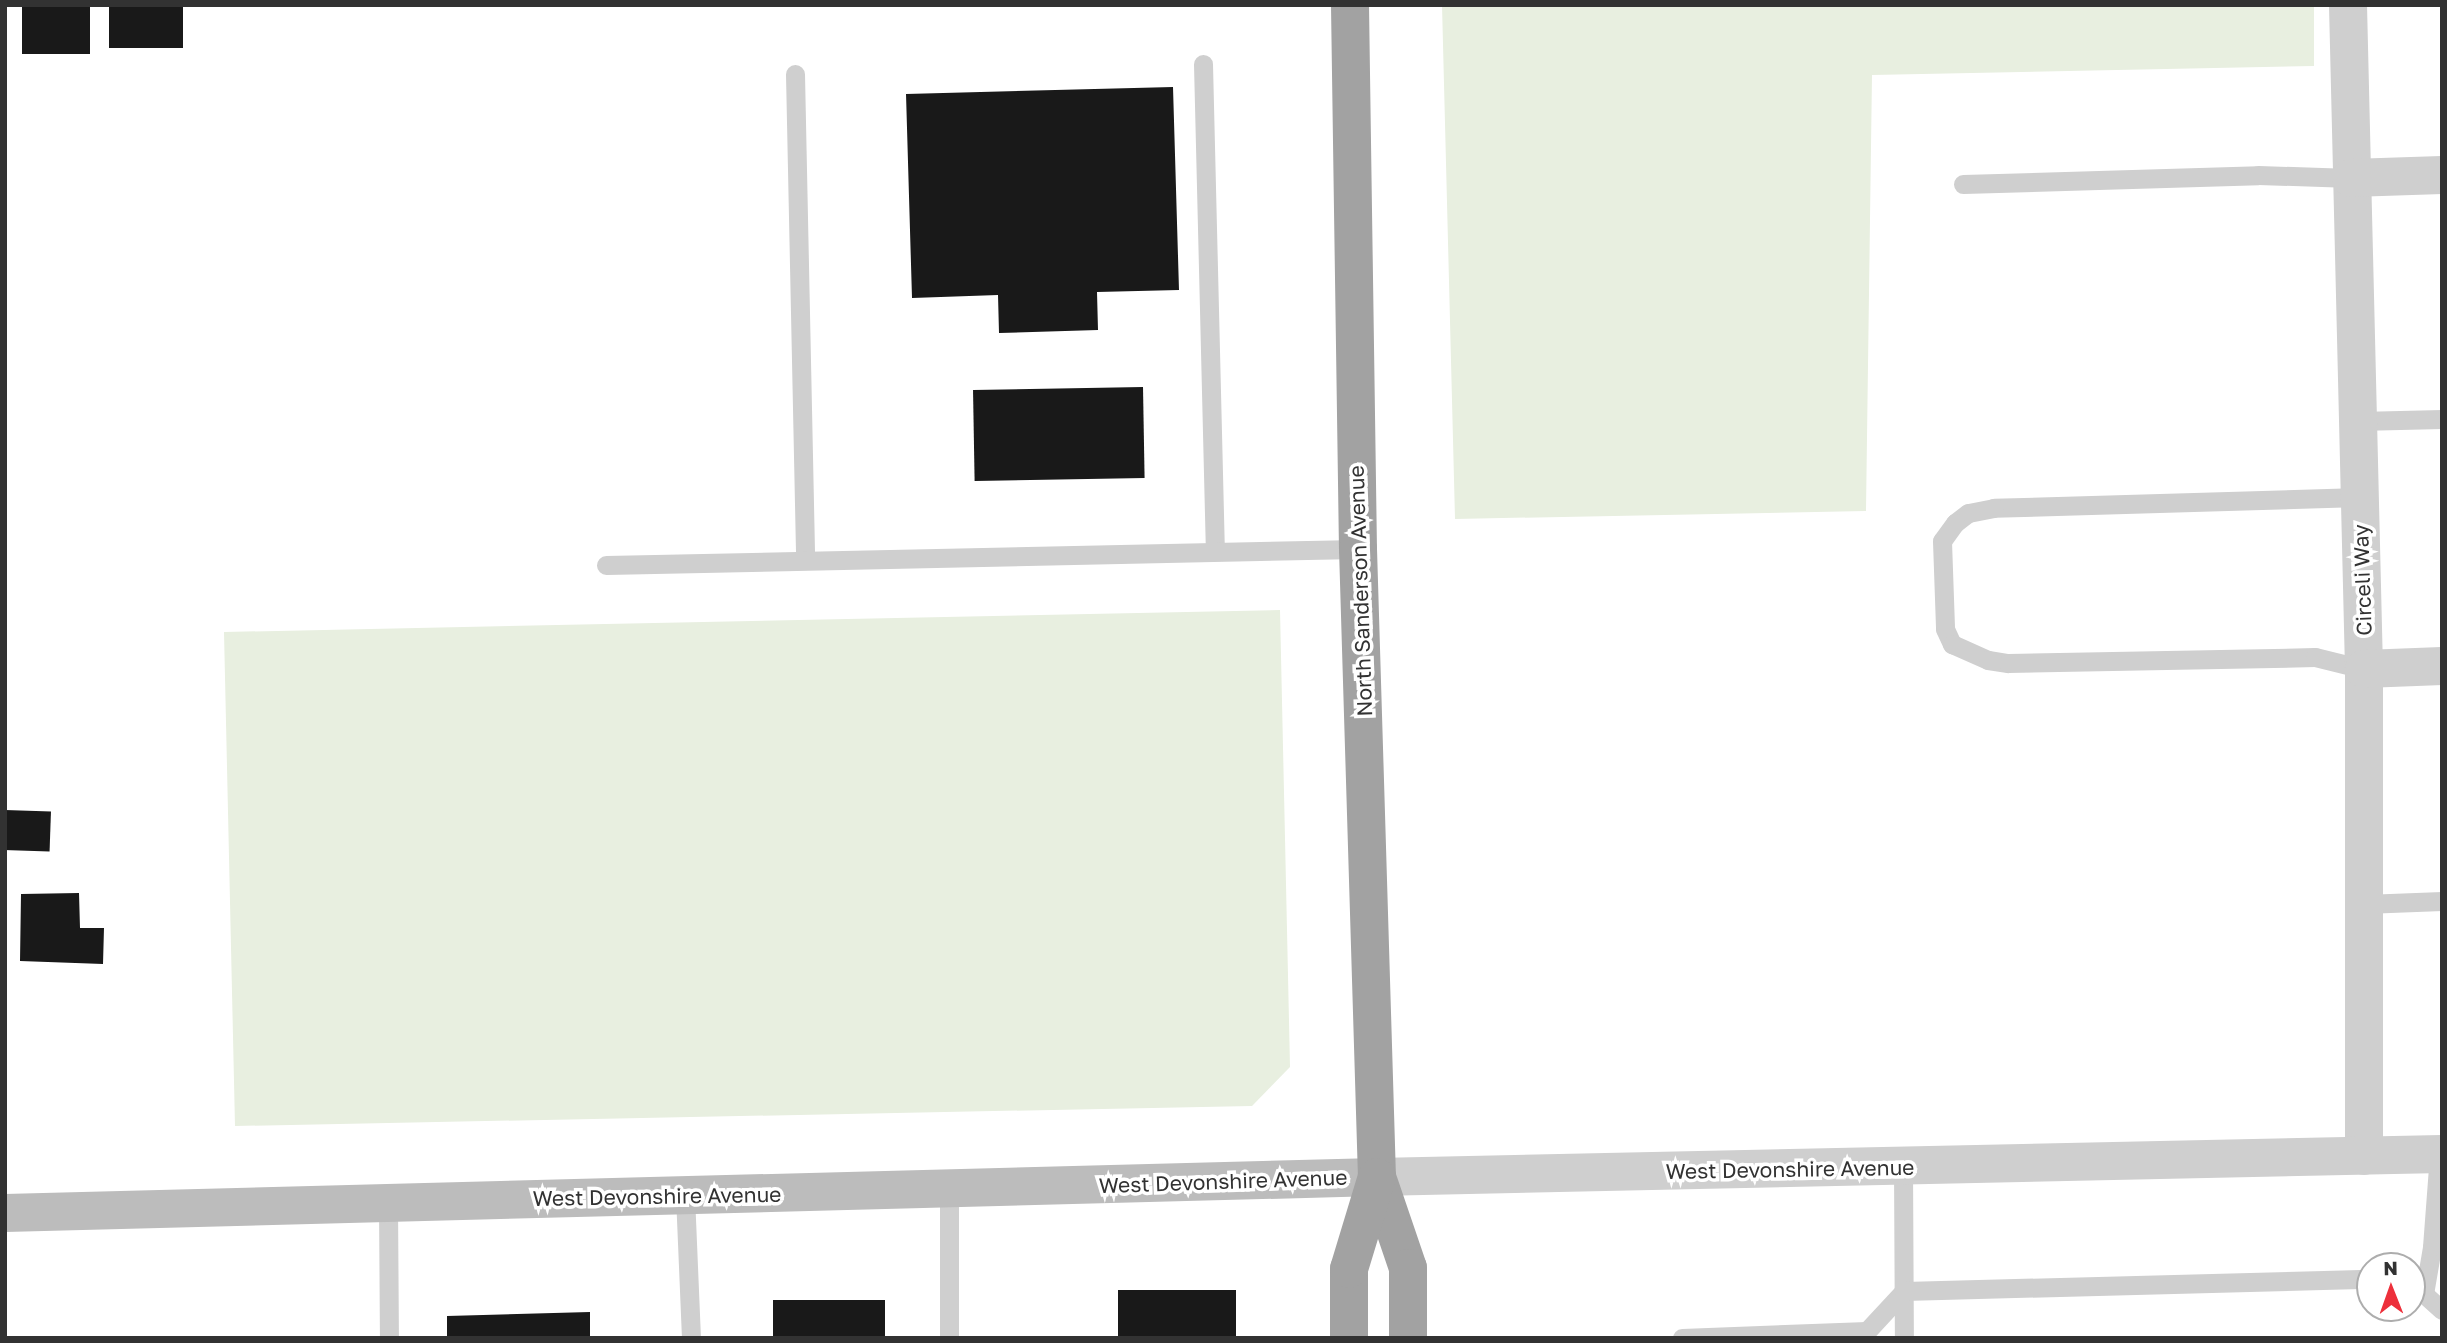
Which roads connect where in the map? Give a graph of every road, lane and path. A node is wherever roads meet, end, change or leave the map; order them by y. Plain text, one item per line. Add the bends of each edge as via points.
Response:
1 (1350, 5) edge
2 (2348, 5) edge
3 (1203, 64) dead end
4 (795, 74) dead end
5 (2442, 175) edge
6 (2351, 178) junction
7 (1963, 184) dead end
8 (2442, 419) edge
9 (2358, 421) junction
10 (2360, 497) junction
11 (1358, 550) junction
12 (1215, 551) junction
13 (805, 560) junction
14 (606, 565) dead end
15 (2442, 666) edge
16 (2364, 669) junction
17 (2442, 901) edge
18 (2364, 904) junction
19 (2440, 1154) edge
20 (2364, 1156) junction
21 (1903, 1166) junction
22 (1377, 1177) junction
23 (949, 1189) junction
24 (685, 1195) junction
25 (388, 1203) junction
26 (5, 1213) edge
27 (2426, 1266) edge
28 (2356, 1279) edge
29 (1905, 1291) junction
30 (2426, 1297) edge
31 (2442, 1310) edge
32 (388, 1338) edge
33 (691, 1338) edge
34 (949, 1338) edge
35 (1349, 1338) edge
36 (1408, 1338) edge
37 (1682, 1338) edge
38 (1905, 1338) edge

1 - 11 highway, North Sanderson Avenue
2 - 6 street, Circeli Way
3 - 12 lane
4 - 13 lane
5 - 6 street
6 - 7 lane via 2258,175
6 - 9 street, Circeli Way
8 - 9 lane
9 - 10 street, Circeli Way
10 - 16 street, Circeli Way
10 - 16 lane via 1994,508 1968,513 1942,541 1945,629 1952,644 1988,660 2315,657
11 - 12 lane
11 - 22 highway, North Sanderson Avenue
12 - 13 lane
13 - 14 lane
15 - 16 street
16 - 18 street, Circeli Way
17 - 18 lane
18 - 20 street, Circeli Way
19 - 20 street, West Devonshire Avenue
19 - 27 lane via 2432,1247
20 - 21 street, West Devonshire Avenue
21 - 22 street, West Devonshire Avenue
21 - 29 lane
22 - 23 main road, West Devonshire Avenue
22 - 35 highway, North Sanderson Avenue via 1349,1269
22 - 36 highway, North Sanderson Avenue via 1408,1268
23 - 24 main road, West Devonshire Avenue
23 - 34 lane
24 - 25 main road, West Devonshire Avenue
24 - 33 lane
25 - 26 main road, West Devonshire Avenue
25 - 32 lane
28 - 29 lane
29 - 37 lane via 1867,1331
29 - 38 lane
30 - 31 lane

